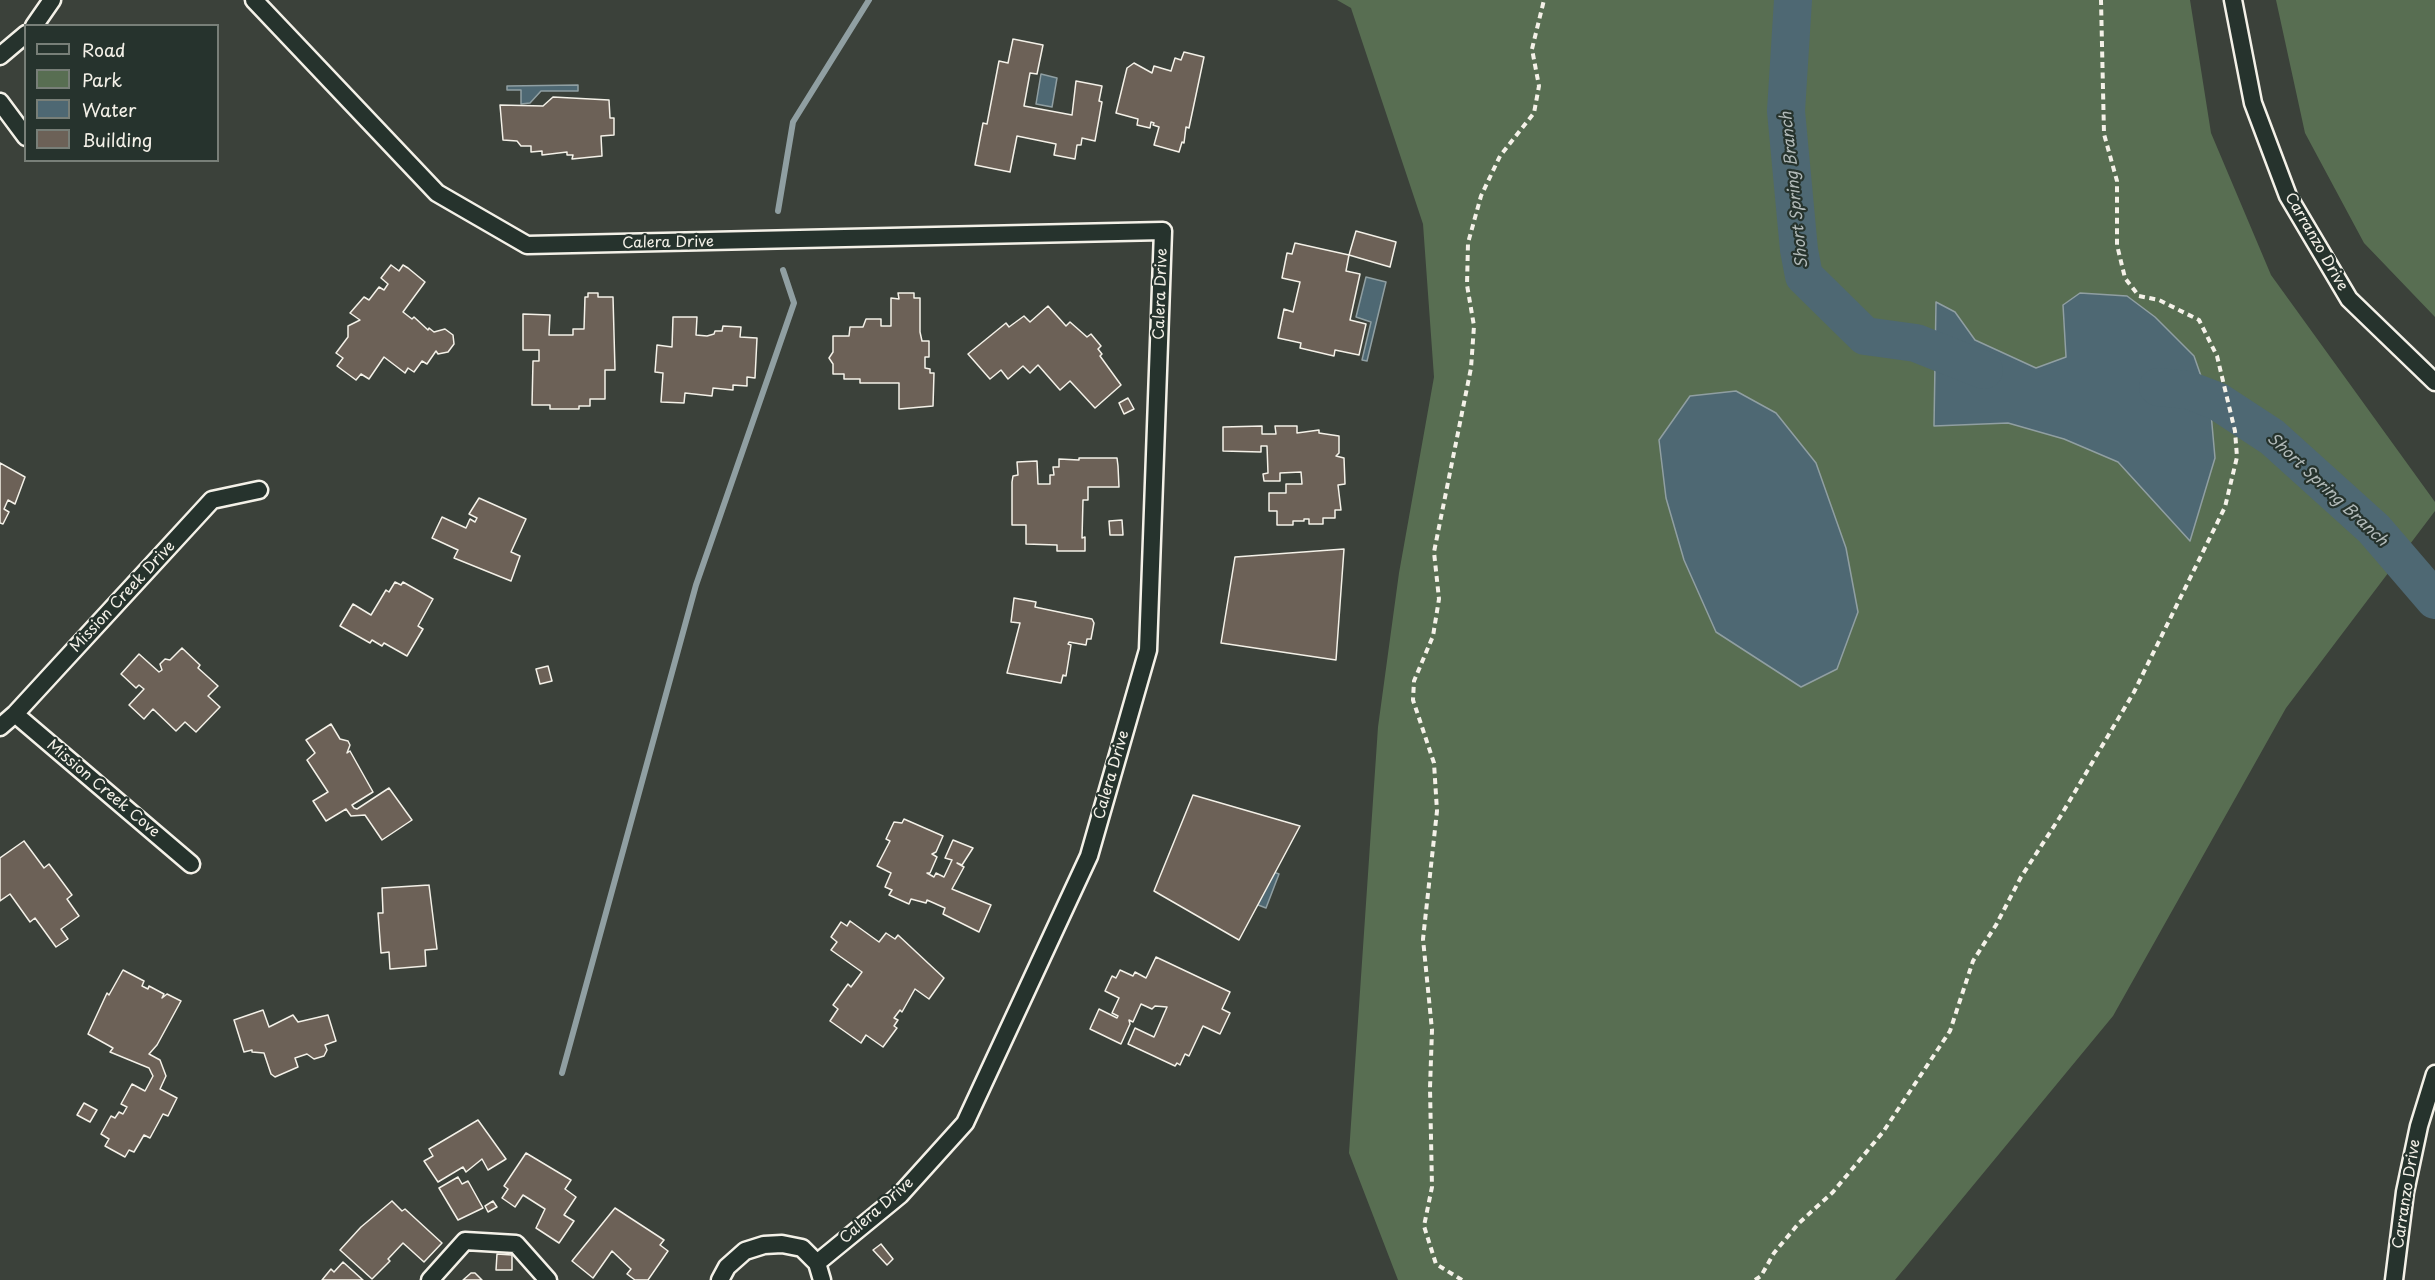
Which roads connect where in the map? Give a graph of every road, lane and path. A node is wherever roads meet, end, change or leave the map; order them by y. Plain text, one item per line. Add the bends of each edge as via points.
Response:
1 (52, 0) edge
2 (254, 0) edge
3 (1544, 0) edge
4 (2102, 0) edge
5 (2233, 0) edge
6 (35, 24) edge
7 (24, 36) edge
8 (0, 56) edge
9 (0, 102) edge
10 (24, 134) edge
11 (2435, 382) edge
12 (259, 489) dead end
13 (15, 714) junction
14 (0, 727) edge
15 (191, 864) dead end
16 (2435, 1074) edge
17 (817, 1263) junction
18 (430, 1280) edge
19 (548, 1280) edge
20 (720, 1280) edge
21 (822, 1280) edge
22 (1462, 1280) edge
23 (1755, 1280) edge
24 (2394, 1280) edge

1 - 6 street
2 - 17 street, Calera Drive via 437,193 526,245 1163,231 1148,651 1089,856 965,1123 900,1195
3 - 22 path via 1532,49 1539,86 1534,113 1500,156 1481,196 1468,243 1467,285 1474,326 1471,368 1434,552 1439,599 1432,636 1414,681 1413,700 1434,763 1437,811 1423,939 1432,1030 1432,1187 1424,1226 1436,1264
4 - 23 path via 2104,134 2117,181 2116,245 2126,278 2139,296 2159,300 2199,320 2217,356 2235,431 2237,457 2225,507 2134,692 1973,961 1950,1031 1883,1132 1848,1175 1799,1223
5 - 11 street, Carranzo Drive via 2253,103 2288,196 2349,299
7 - 8 street
9 - 10 street
12 - 13 street, Mission Creek Drive via 212,500
13 - 14 street, Mission Creek Drive
13 - 15 street, Mission Creek Cove
16 - 24 street, Carranzo Drive via 2405,1192
17 - 20 street via 802,1248 764,1245 745,1251 727,1267
17 - 21 street
18 - 19 street via 465,1241 516,1244

